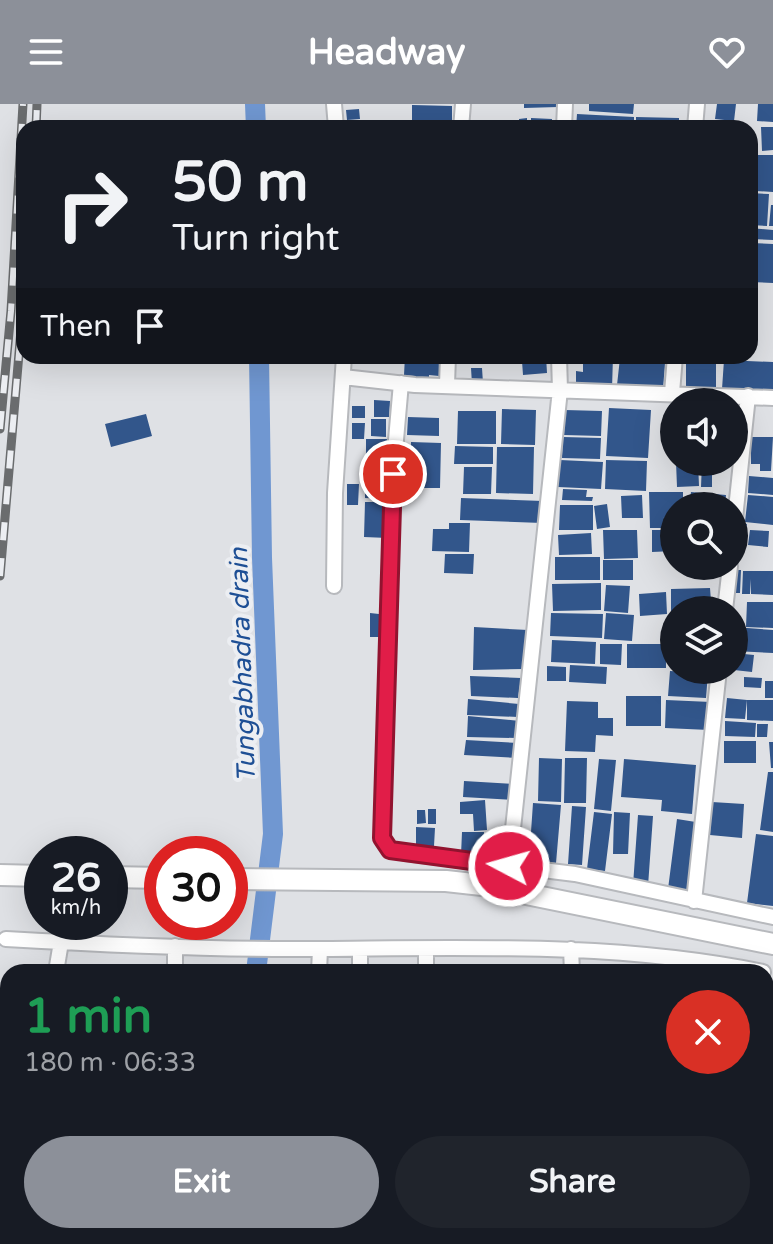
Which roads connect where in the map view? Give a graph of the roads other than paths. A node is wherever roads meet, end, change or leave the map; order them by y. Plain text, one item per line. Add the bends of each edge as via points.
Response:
1 (344, 364) edge
2 (448, 364) edge
3 (559, 364) edge
4 (674, 364) edge
5 (343, 377) junction
6 (401, 383) junction
7 (447, 385) junction
8 (672, 388) edge
9 (560, 390) junction
10 (660, 393) edge
11 (748, 396) edge
12 (773, 398) edge
13 (334, 586) dead end
14 (717, 684) edge
15 (509, 866) junction
16 (0, 875) edge
17 (24, 876) edge
18 (248, 879) edge
19 (694, 901) junction
20 (773, 917) edge
21 (6, 939) dead end
22 (61, 942) junction
23 (773, 944) edge
24 (175, 946) junction
25 (316, 949) junction
26 (360, 949) junction
27 (426, 949) junction
28 (571, 949) junction
29 (57, 964) edge
30 (175, 964) edge
31 (318, 964) edge
32 (360, 964) edge
33 (426, 964) edge
34 (572, 964) edge
35 (724, 964) edge

1 - 5 street
2 - 7 street
3 - 9 street
4 - 8 street
5 - 6 street
5 - 13 street
6 - 7 street
6 - 15 street via 392,489 382,838 390,850
7 - 9 street
9 - 10 street
9 - 15 street
11 - 12 street
14 - 19 street
15 - 19 street via 575,874
16 - 17 main road
18 - 23 main road via 482,885
19 - 20 street
21 - 22 street
22 - 24 street
22 - 29 street
24 - 25 street
24 - 30 street
25 - 26 street
25 - 31 street
26 - 27 street
26 - 32 street
27 - 28 street
27 - 33 street
28 - 34 street
28 - 35 street

